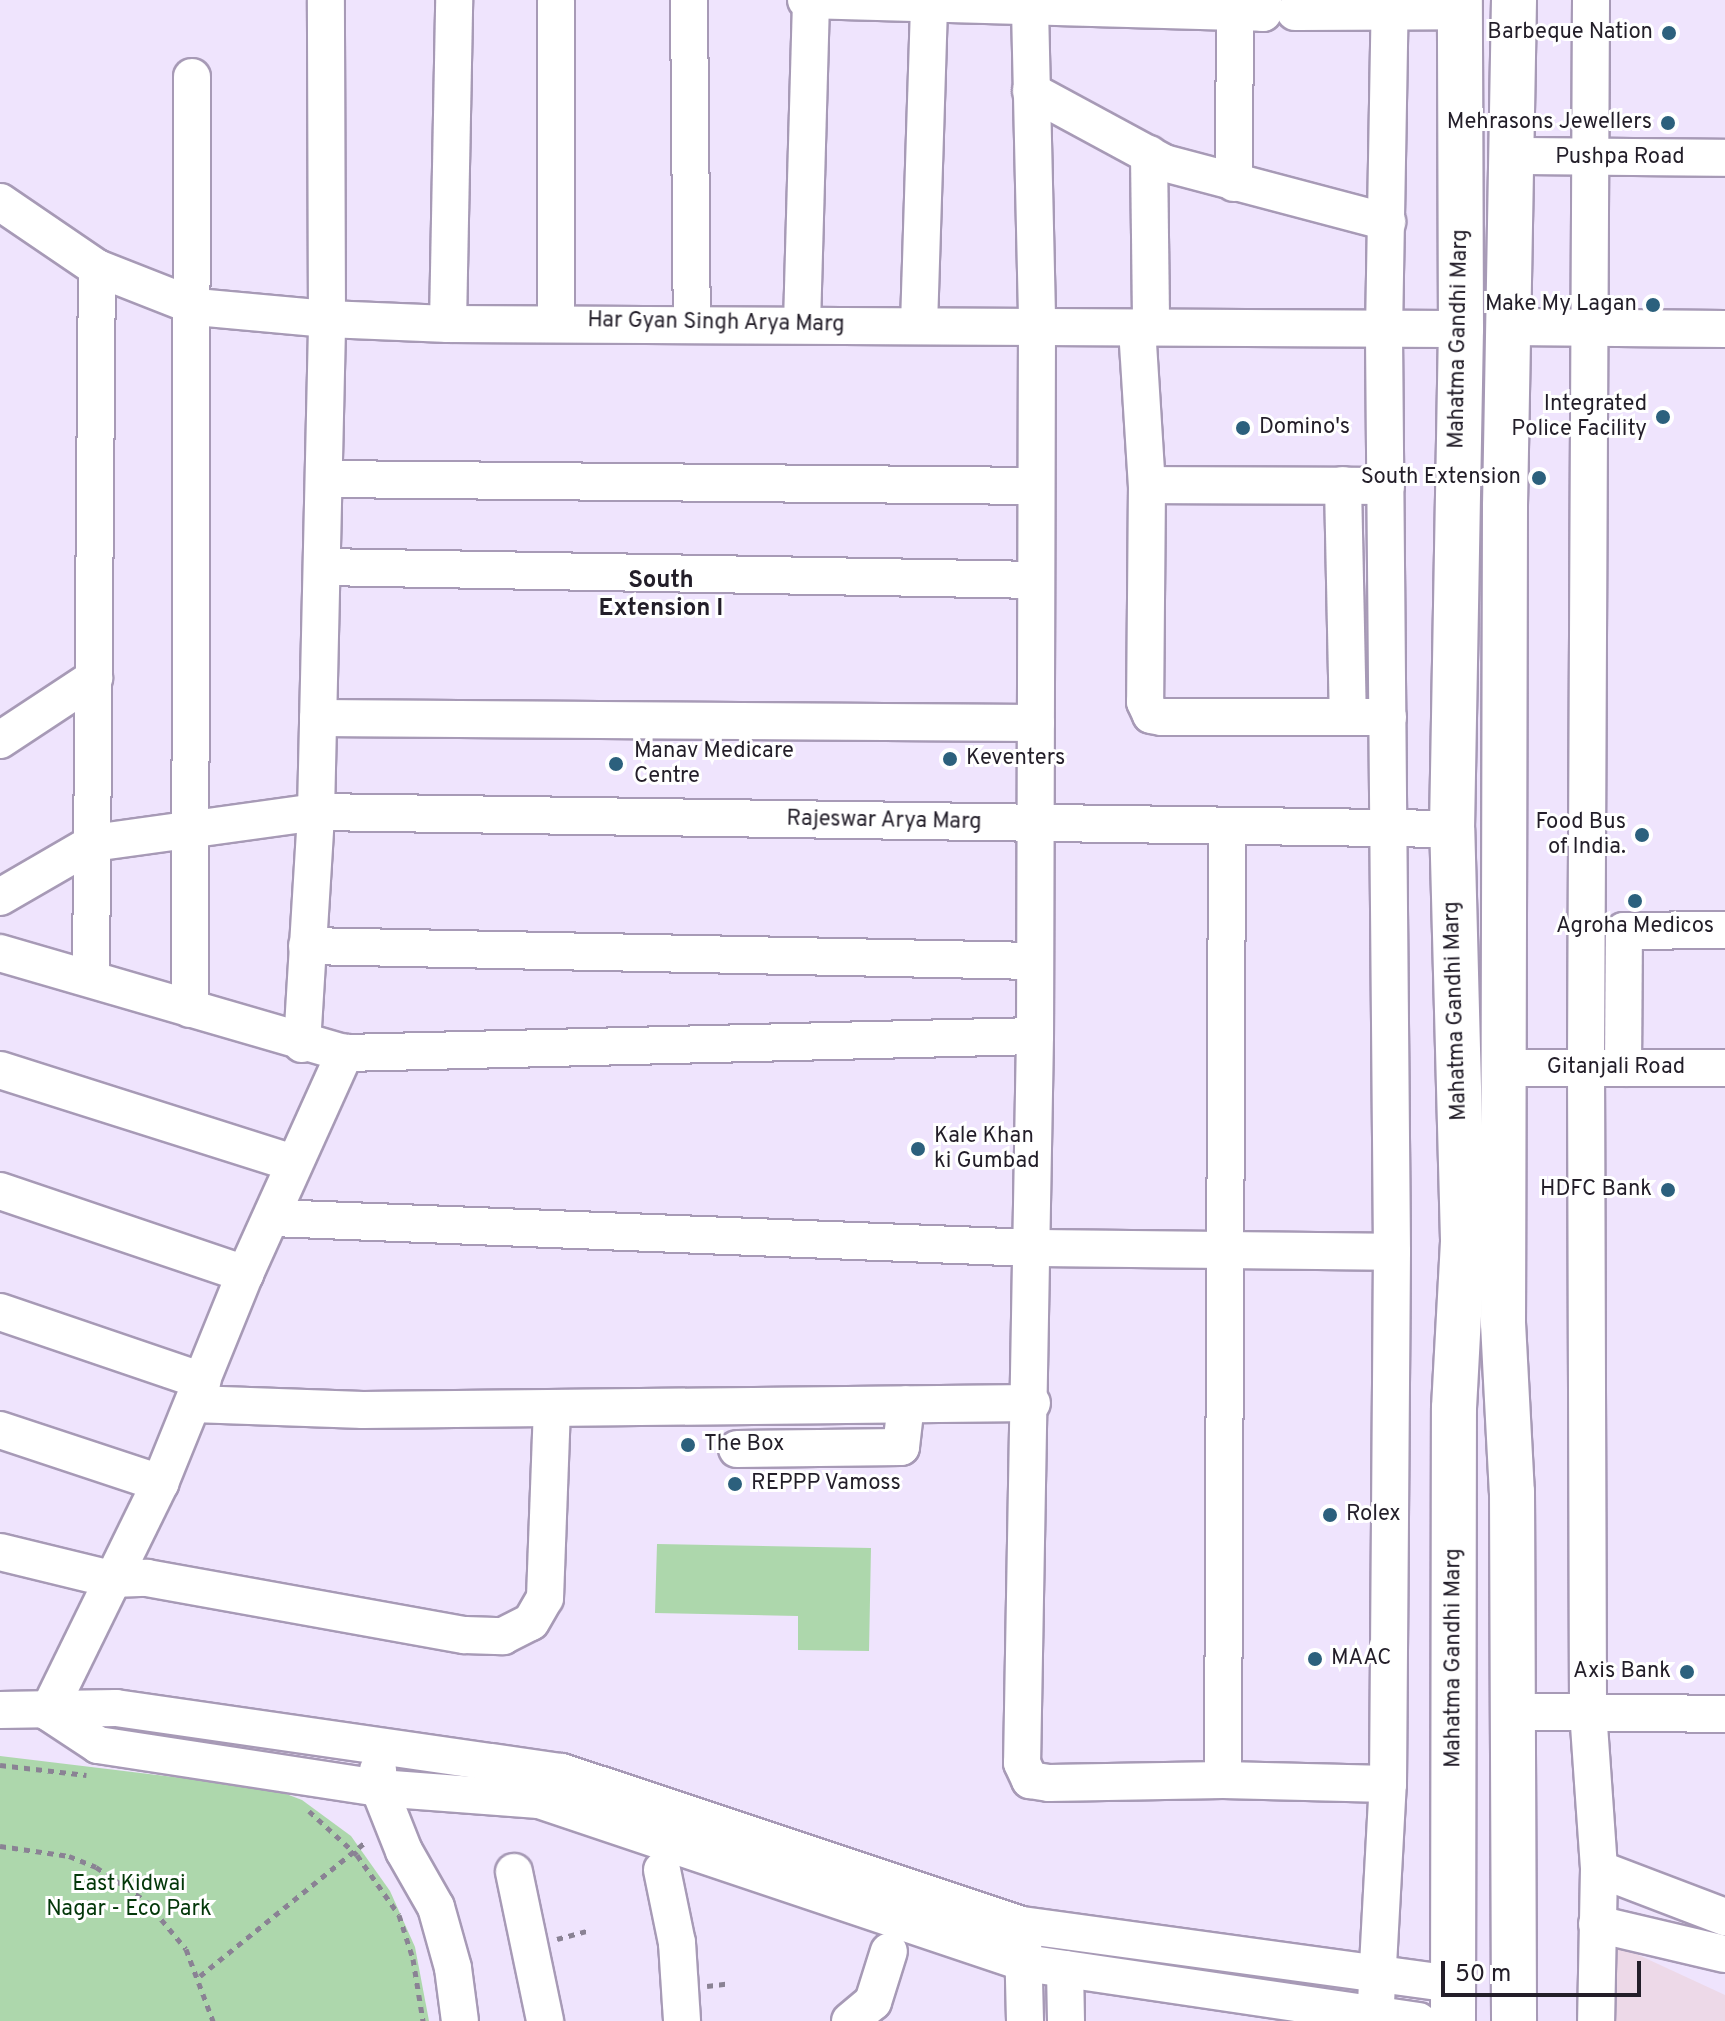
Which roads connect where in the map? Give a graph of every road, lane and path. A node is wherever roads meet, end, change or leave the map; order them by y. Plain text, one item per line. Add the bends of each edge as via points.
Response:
1 (326, 0) edge
2 (454, 0) edge
3 (689, 0) edge
4 (1514, 0) edge
5 (1591, 0) edge
6 (556, 1) edge
7 (809, 1) edge
8 (1460, 5) edge
9 (929, 6) junction
10 (1390, 6) edge
11 (1030, 8) junction
12 (1264, 8) edge
13 (192, 77) dead end
14 (1031, 91) junction
15 (1149, 154) junction
16 (1514, 156) junction
17 (1725, 158) edge
18 (1589, 159) junction
19 (1234, 183) junction
20 (0, 202) edge
21 (1387, 222) junction
22 (97, 268) junction
23 (196, 307) junction
24 (327, 319) junction
25 (556, 321) junction
26 (692, 323) junction
27 (448, 324) junction
28 (802, 324) junction
29 (919, 325) junction
30 (1589, 326) junction
31 (1037, 327) junction
32 (1510, 327) junction
33 (1144, 328) junction
34 (1461, 329) junction
35 (1725, 329) edge
36 (1384, 332) junction
37 (324, 479) junction
38 (1147, 485) junction
39 (1343, 485) junction
40 (1036, 486) junction
41 (1386, 486) junction
42 (322, 567) junction
43 (1036, 580) junction
44 (94, 678) junction
45 (1348, 717) junction
46 (1388, 717) junction
47 (318, 718) junction
48 (1036, 723) junction
49 (0, 740) edge
50 (316, 812) junction
51 (1035, 824) junction
52 (189, 827) junction
53 (1227, 827) junction
54 (1452, 829) junction
55 (1388, 830) junction
56 (93, 843) junction
57 (0, 897) edge
58 (1725, 930) edge
59 (307, 946) junction
60 (0, 953) edge
61 (1035, 961) junction
62 (91, 977) junction
63 (190, 1009) junction
64 (1035, 1036) junction
65 (302, 1044) junction
66 (345, 1053) junction
67 (1506, 1068) junction
68 (1586, 1068) junction
69 (1623, 1068) junction
70 (1725, 1068) edge
71 (0, 1070) edge
72 (294, 1163) junction
73 (0, 1191) edge
74 (272, 1218) junction
75 (1033, 1248) junction
76 (1392, 1252) junction
77 (1226, 1253) junction
78 (245, 1274) junction
79 (0, 1312) edge
80 (198, 1392) junction
81 (1032, 1403) junction
82 (906, 1404) junction
83 (552, 1409) junction
84 (0, 1430) edge
85 (737, 1449) dead end
86 (160, 1483) junction
87 (0, 1552) edge
88 (111, 1579) junction
89 (0, 1710) edge
90 (1588, 1711) junction
91 (48, 1712) junction
92 (1514, 1712) junction
93 (1725, 1714) edge
94 (376, 1745) junction
95 (1223, 1780) junction
96 (1388, 1784) junction
97 (379, 1788) junction
98 (393, 1822) junction
99 (0, 1846) edge
100 (354, 1851) junction
101 (1599, 1869) junction
102 (662, 1870) dead end
103 (514, 1872) dead end
104 (1725, 1917) edge
105 (1597, 1924) junction
106 (1022, 1925) junction
107 (889, 1951) dead end
108 (1725, 1954) edge
109 (1025, 1963) junction
110 (1065, 1969) junction
111 (1376, 1975) junction
112 (200, 1976) junction
113 (1453, 2002) edge
114 (1375, 2018) edge
115 (213, 2021) edge
116 (423, 2021) edge
117 (460, 2021) edge
118 (545, 2021) edge
119 (682, 2021) edge
120 (850, 2021) edge
121 (1025, 2021) edge
122 (1066, 2021) edge
123 (1419, 2021) edge
124 (1514, 2021) edge
125 (1596, 2021) edge

1 - 24 street
2 - 27 street
3 - 26 street
4 - 16 main road
5 - 18 street
6 - 25 street
7 - 9 street
7 - 28 street
8 - 10 street
8 - 34 main road, Mahatma Gandhi Marg
9 - 11 street
9 - 29 street
10 - 12 street
10 - 21 street
11 - 12 street
11 - 14 street
12 - 19 street
13 - 23 street
14 - 15 street
14 - 31 street
15 - 19 street
15 - 33 street
16 - 18 street, Pushpa Road
16 - 32 main road
17 - 18 street, Pushpa Road
18 - 30 street
19 - 21 street
20 - 22 street, Har Gyan Singh Arya Marg
21 - 36 street
22 - 23 street, Har Gyan Singh Arya Marg
22 - 44 street
23 - 24 street, Har Gyan Singh Arya Marg
23 - 52 street
24 - 27 street, Har Gyan Singh Arya Marg
24 - 37 street
25 - 26 street, Har Gyan Singh Arya Marg
25 - 27 street, Har Gyan Singh Arya Marg
26 - 28 street, Har Gyan Singh Arya Marg
28 - 29 street, Har Gyan Singh Arya Marg
29 - 31 street, Har Gyan Singh Arya Marg
30 - 32 street
30 - 35 street
30 - 68 street
31 - 33 street, Har Gyan Singh Arya Marg
31 - 40 street
32 - 67 main road
33 - 36 street, Har Gyan Singh Arya Marg
33 - 38 street
34 - 36 street, Har Gyan Singh Arya Marg
34 - 54 main road, Mahatma Gandhi Marg
36 - 41 street
37 - 40 street
37 - 42 street
38 - 39 street
38 - 45 street via 1145,702 1151,715
39 - 41 street
39 - 45 street
40 - 43 street
41 - 46 street
42 - 43 street
42 - 47 street
43 - 48 street
44 - 49 street
44 - 56 street
45 - 46 street
46 - 55 street
47 - 48 street
47 - 50 street
48 - 51 street
50 - 51 street, Rajeswar Arya Marg
50 - 52 street, Rajeswar Arya Marg
50 - 59 street
51 - 53 street, Rajeswar Arya Marg
51 - 61 street
52 - 56 street, Rajeswar Arya Marg
52 - 63 street
53 - 55 street, Rajeswar Arya Marg
53 - 77 street
54 - 55 street, Rajeswar Arya Marg
54 - 113 main road, Mahatma Gandhi Marg via 1463,1240 1454,1408
55 - 76 street
56 - 57 street
56 - 62 street
58 - 69 street via 1624,931
59 - 61 street
59 - 65 street
60 - 62 street
61 - 64 street
62 - 63 street
63 - 65 street
64 - 66 street
64 - 75 street
65 - 66 street
66 - 72 street
67 - 68 street, Gitanjali Road
67 - 92 main road via 1503,1323 1512,1492
68 - 69 street, Gitanjali Road
68 - 90 street
69 - 70 street, Gitanjali Road
71 - 72 street
72 - 74 street
73 - 78 street
74 - 75 street
74 - 78 street
75 - 77 street
75 - 81 street
76 - 77 street
76 - 96 street
77 - 95 street
78 - 80 street
79 - 80 street
80 - 83 street
80 - 86 street
81 - 82 street
81 - 95 street via 1022,1763 1030,1780
82 - 83 street
82 - 85 street via 901,1447
83 - 88 street via 545,1598 531,1622 503,1636 465,1635 147,1578
84 - 86 street
86 - 88 street
87 - 88 street
88 - 91 street
89 - 91 street
90 - 92 street
90 - 93 street
90 - 101 street
91 - 94 street via 116,1708
91 - 97 street via 98,1745
92 - 124 main road
94 - 97 street
94 - 106 street via 562,1772
95 - 96 street
96 - 111 street
97 - 98 street
97 - 109 street via 539,1800
98 - 100 path
98 - 117 street via 436,1907 453,1968
99 - 112 path via 69,1856 121,1882 168,1923
100 - 112 path
100 - 116 path via 399,1915
101 - 104 street
101 - 105 street
102 - 119 street via 677,1943
103 - 118 street
105 - 108 street
105 - 125 street
106 - 109 street
106 - 111 street
107 - 120 street via 888,1968 873,2002
109 - 110 street
109 - 121 street
110 - 114 street
110 - 122 street
111 - 113 street
111 - 114 street
112 - 115 path
114 - 123 street

